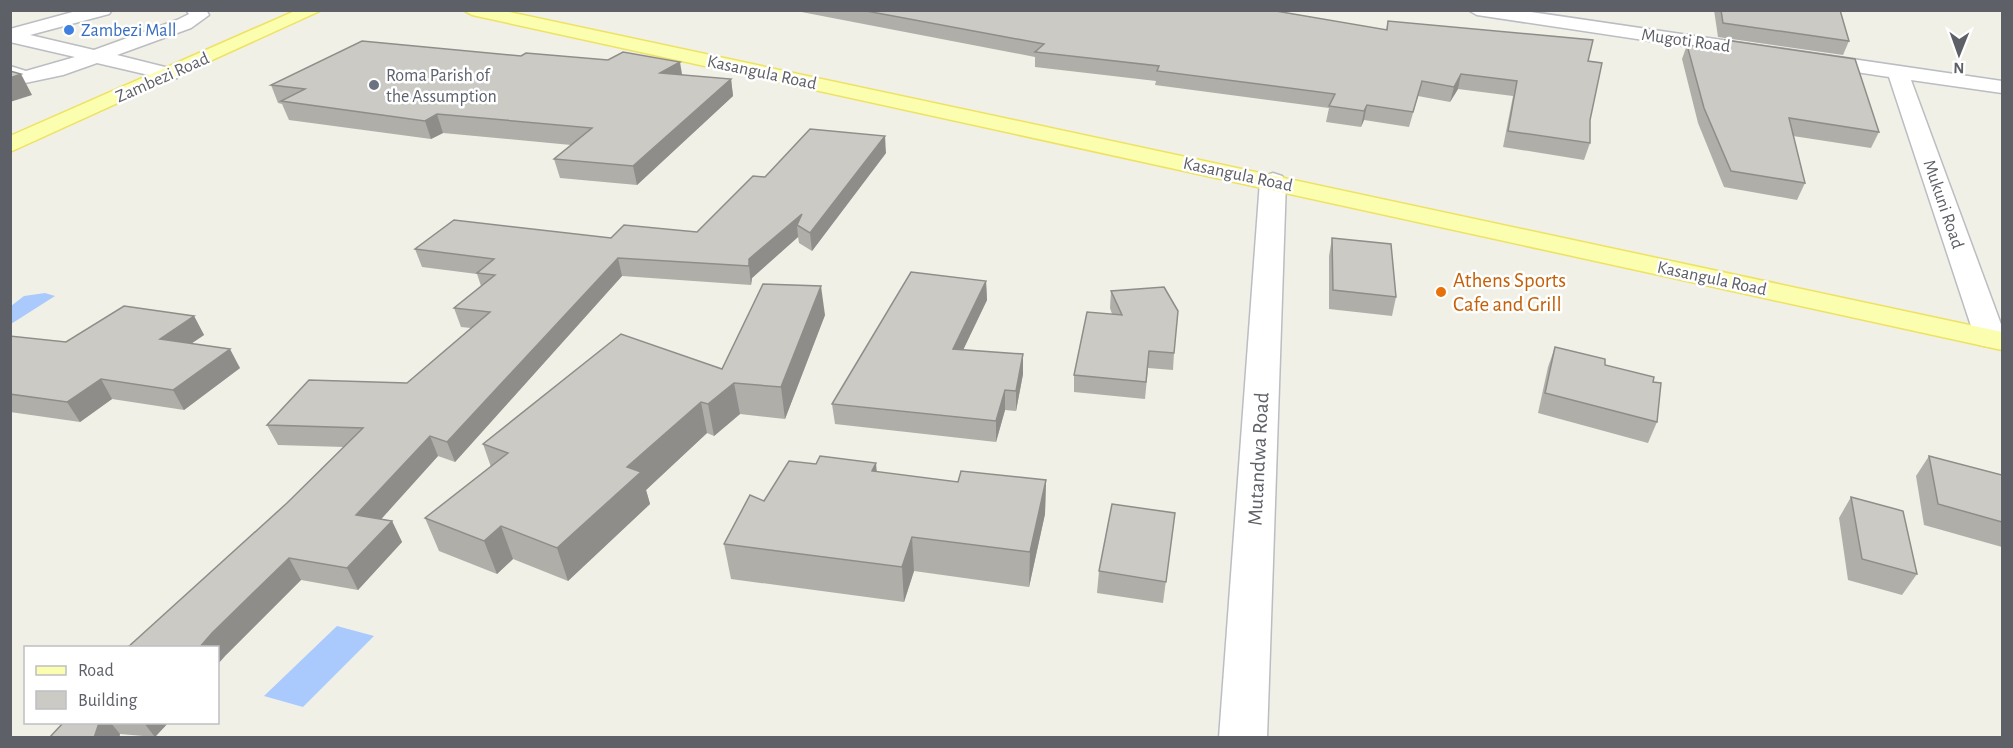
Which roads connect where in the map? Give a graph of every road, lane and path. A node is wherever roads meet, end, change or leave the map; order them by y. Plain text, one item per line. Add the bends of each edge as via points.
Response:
1 (195, 10) edge
2 (313, 10) edge
3 (472, 10) edge
4 (1477, 10) edge
5 (110, 21) edge
6 (10, 36) edge
7 (149, 36) junction
8 (95, 57) junction
9 (1897, 71) junction
10 (10, 72) edge
11 (170, 74) junction
12 (2002, 87) edge
13 (10, 145) edge
14 (1273, 181) junction
15 (1997, 339) edge
16 (1243, 738) edge

1 - 7 street via 200,12 197,17
2 - 11 main road, Zambezi Road
3 - 14 main road, Kasangula Road
4 - 9 street, Mugoti Road
5 - 6 street via 79,17
5 - 7 street
6 - 8 street
7 - 8 street
8 - 10 street via 41,75 25,77
8 - 11 street
9 - 12 street, Mugoti Road
9 - 15 street, Mukuni Road
11 - 13 main road, Zambezi Road
14 - 15 main road, Kasangula Road
14 - 16 street, Mutandwa Road

